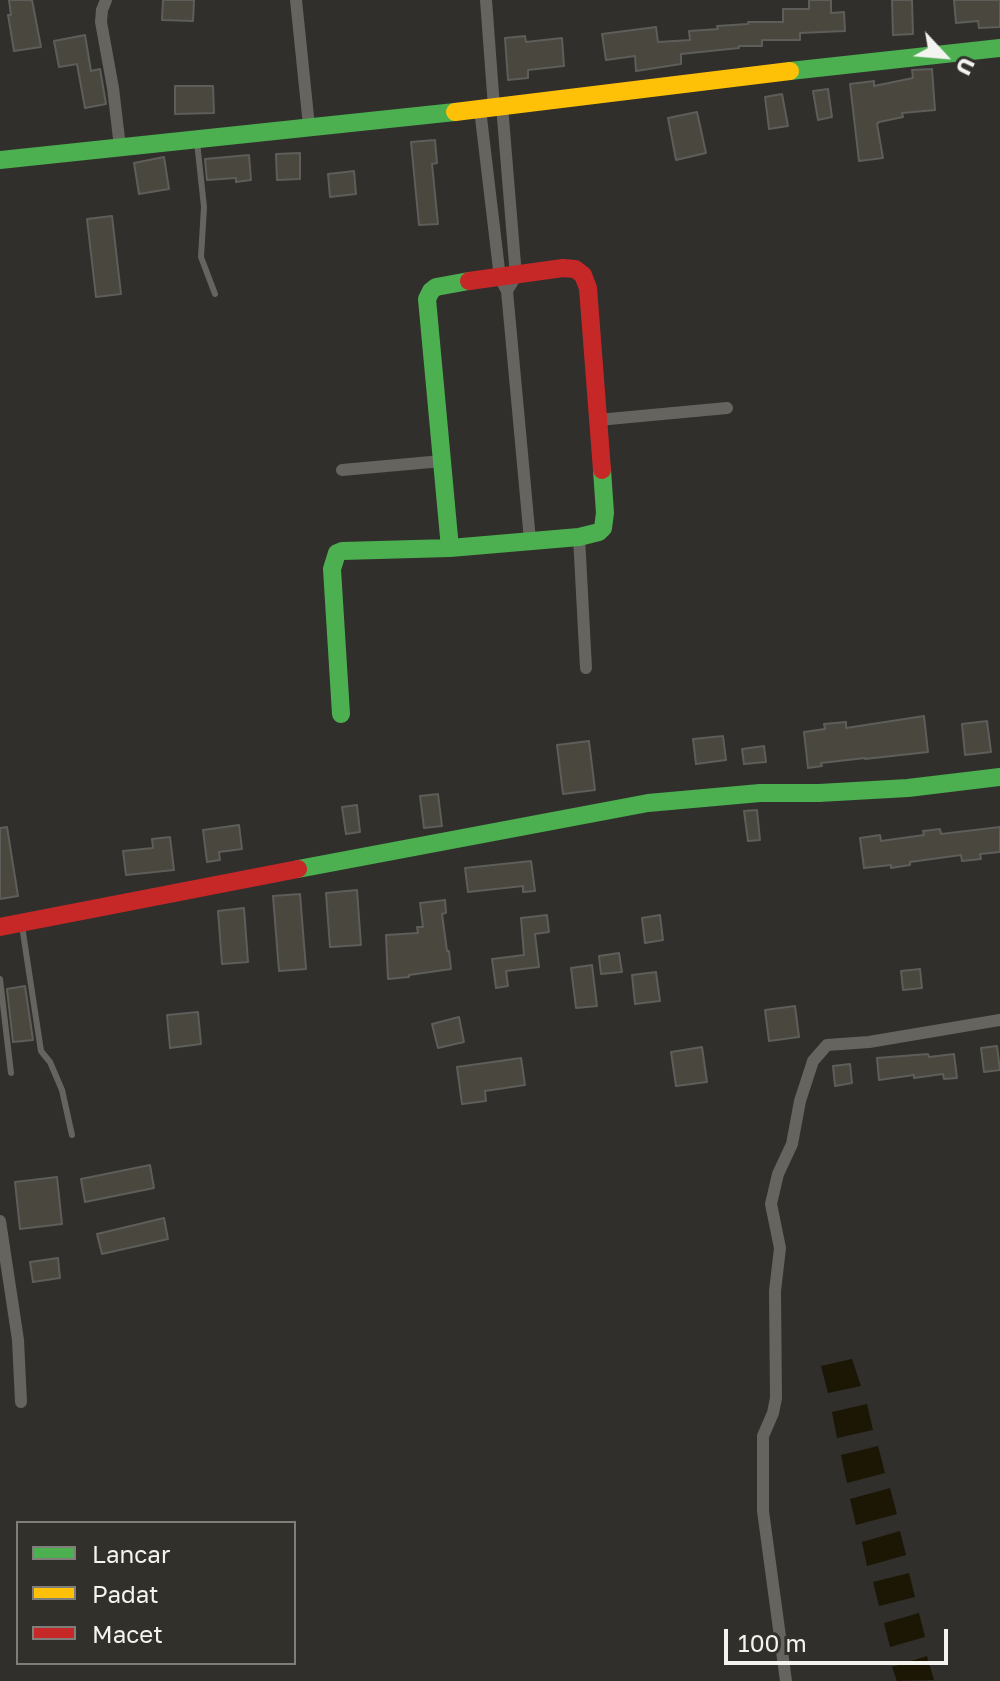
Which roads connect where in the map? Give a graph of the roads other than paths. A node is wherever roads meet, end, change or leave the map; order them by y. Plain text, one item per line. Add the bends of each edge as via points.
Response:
1 (106, 0) edge
2 (296, 0) edge
3 (486, 0) edge
4 (1000, 48) edge
5 (492, 107) junction
6 (309, 126) junction
7 (197, 138) junction
8 (120, 147) junction
9 (0, 160) edge
10 (508, 281) junction
11 (215, 294) dead end
12 (727, 408) dead end
13 (598, 420) junction
14 (442, 461) junction
15 (342, 470) dead end
16 (579, 537) junction
17 (530, 540) junction
18 (450, 548) junction
19 (586, 668) dead end
20 (341, 714) dead end
21 (1000, 777) edge
22 (22, 923) junction
23 (0, 927) edge
24 (0, 979) edge
25 (1000, 1020) edge
26 (11, 1073) dead end
27 (72, 1135) dead end
28 (0, 1221) edge
29 (21, 1402) dead end
30 (786, 1681) edge

1 - 8 street via 101,22
2 - 6 street
3 - 5 street
4 - 5 street
5 - 6 street
5 - 10 street
5 - 10 street
6 - 7 street
7 - 8 street
7 - 11 lane via 204,207 201,257
8 - 9 street
10 - 13 street via 563,268 583,275
10 - 14 street via 436,287 427,299
10 - 17 street
12 - 13 street
13 - 16 street via 605,523 599,532
14 - 15 street
14 - 18 street
16 - 17 street
16 - 19 street
17 - 18 street
18 - 20 street via 337,553 332,569
21 - 22 street via 908,788 648,803
22 - 23 street
22 - 27 lane via 41,1051 62,1090
24 - 26 lane
25 - 30 street via 827,1045 808,1074 771,1204 780,1248 776,1398 763,1436 762,1499
28 - 29 street via 18,1340

